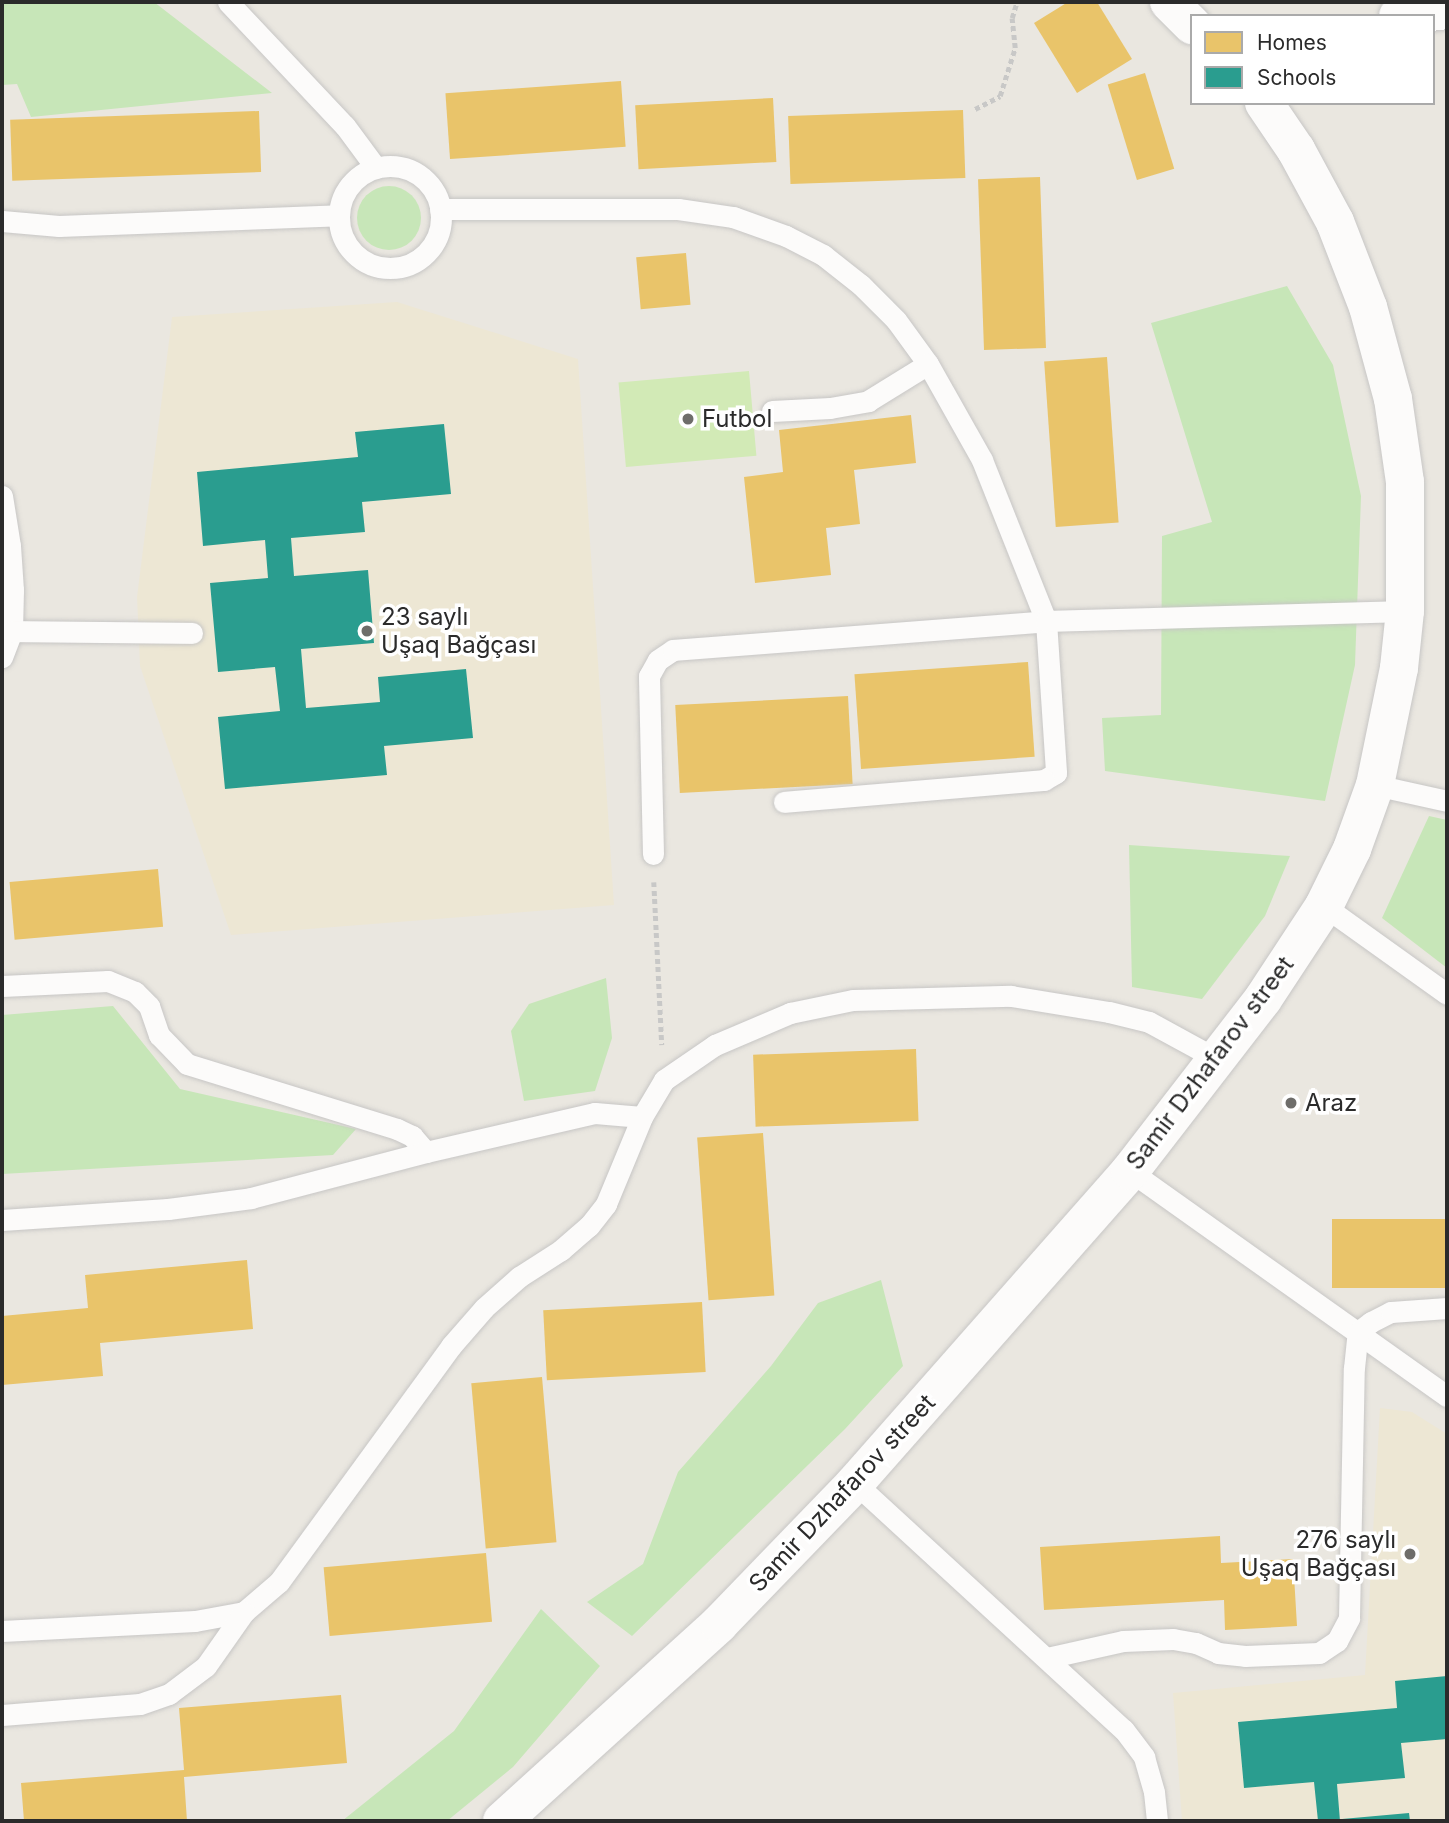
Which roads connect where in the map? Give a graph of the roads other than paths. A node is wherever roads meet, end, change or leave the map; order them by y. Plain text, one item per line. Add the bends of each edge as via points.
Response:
1 (228, 2) edge
2 (1169, 2) edge
3 (1190, 23) edge
4 (1265, 105) edge
5 (376, 168) junction
6 (440, 209) junction
7 (339, 215) junction
8 (2, 221) edge
9 (928, 364) junction
10 (772, 411) dead end
11 (2, 496) edge
12 (1405, 611) junction
13 (1046, 621) junction
14 (12, 631) junction
15 (192, 633) dead end
16 (2, 657) edge
17 (1375, 785) junction
18 (784, 802) dead end
19 (1447, 802) edge
20 (653, 854) road end
21 (1324, 906) junction
22 (2, 986) edge
23 (1447, 994) edge
24 (1217, 1059) junction
25 (642, 1116) junction
26 (426, 1152) junction
27 (1129, 1171) junction
28 (2, 1220) edge
29 (1447, 1308) edge
30 (1358, 1332) junction
31 (1447, 1396) edge
32 (855, 1483) junction
33 (244, 1612) junction
34 (2, 1631) edge
35 (1047, 1658) junction
36 (2, 1715) edge
37 (502, 1821) edge
38 (1157, 1821) edge

1 - 5 lane via 345,127
2 - 3 street
4 - 12 street, Samir Dzhafarov street via 1335,222 1368,307 1393,398 1405,482
5 - 6 lane via 398,166 418,174 433,189
5 - 7 lane via 358,177 344,194
6 - 7 lane via 439,230 430,250 413,263 393,269 372,265 354,254 342,235
6 - 9 lane via 678,209 733,217 786,236 823,256 896,320
7 - 8 lane via 60,226
9 - 10 lane via 868,401
9 - 13 lane via 982,460
11 - 14 lane via 10,546
12 - 13 lane
12 - 17 street, Samir Dzhafarov street via 1397,681
13 - 18 lane via 1056,773 1044,780
13 - 20 lane via 673,650 658,660 649,676
14 - 15 lane
14 - 16 lane
17 - 19 lane
17 - 21 street, Samir Dzhafarov street via 1352,849
21 - 23 lane
21 - 24 street, Samir Dzhafarov street
22 - 26 lane via 108,981 135,992 149,1006 159,1035 187,1064 397,1129 412,1136
24 - 25 lane via 1149,1022 1011,996 853,1000 790,1013 715,1045 664,1080
24 - 27 street, Samir Dzhafarov street
25 - 26 lane via 595,1113
25 - 33 lane via 606,1204 580,1234 484,1308 451,1346 279,1582
26 - 28 lane via 251,1198 168,1209
27 - 30 lane
27 - 32 street, Samir Dzhafarov street
29 - 30 lane via 1391,1312
30 - 31 lane
30 - 35 lane via 1349,1618 1337,1641 1320,1653 1245,1656 1173,1639 1123,1641
32 - 35 lane
32 - 37 street, Samir Dzhafarov street via 719,1624
33 - 34 lane via 195,1620
33 - 36 lane via 206,1667 169,1694 140,1704
35 - 38 lane via 1124,1730 1144,1757

